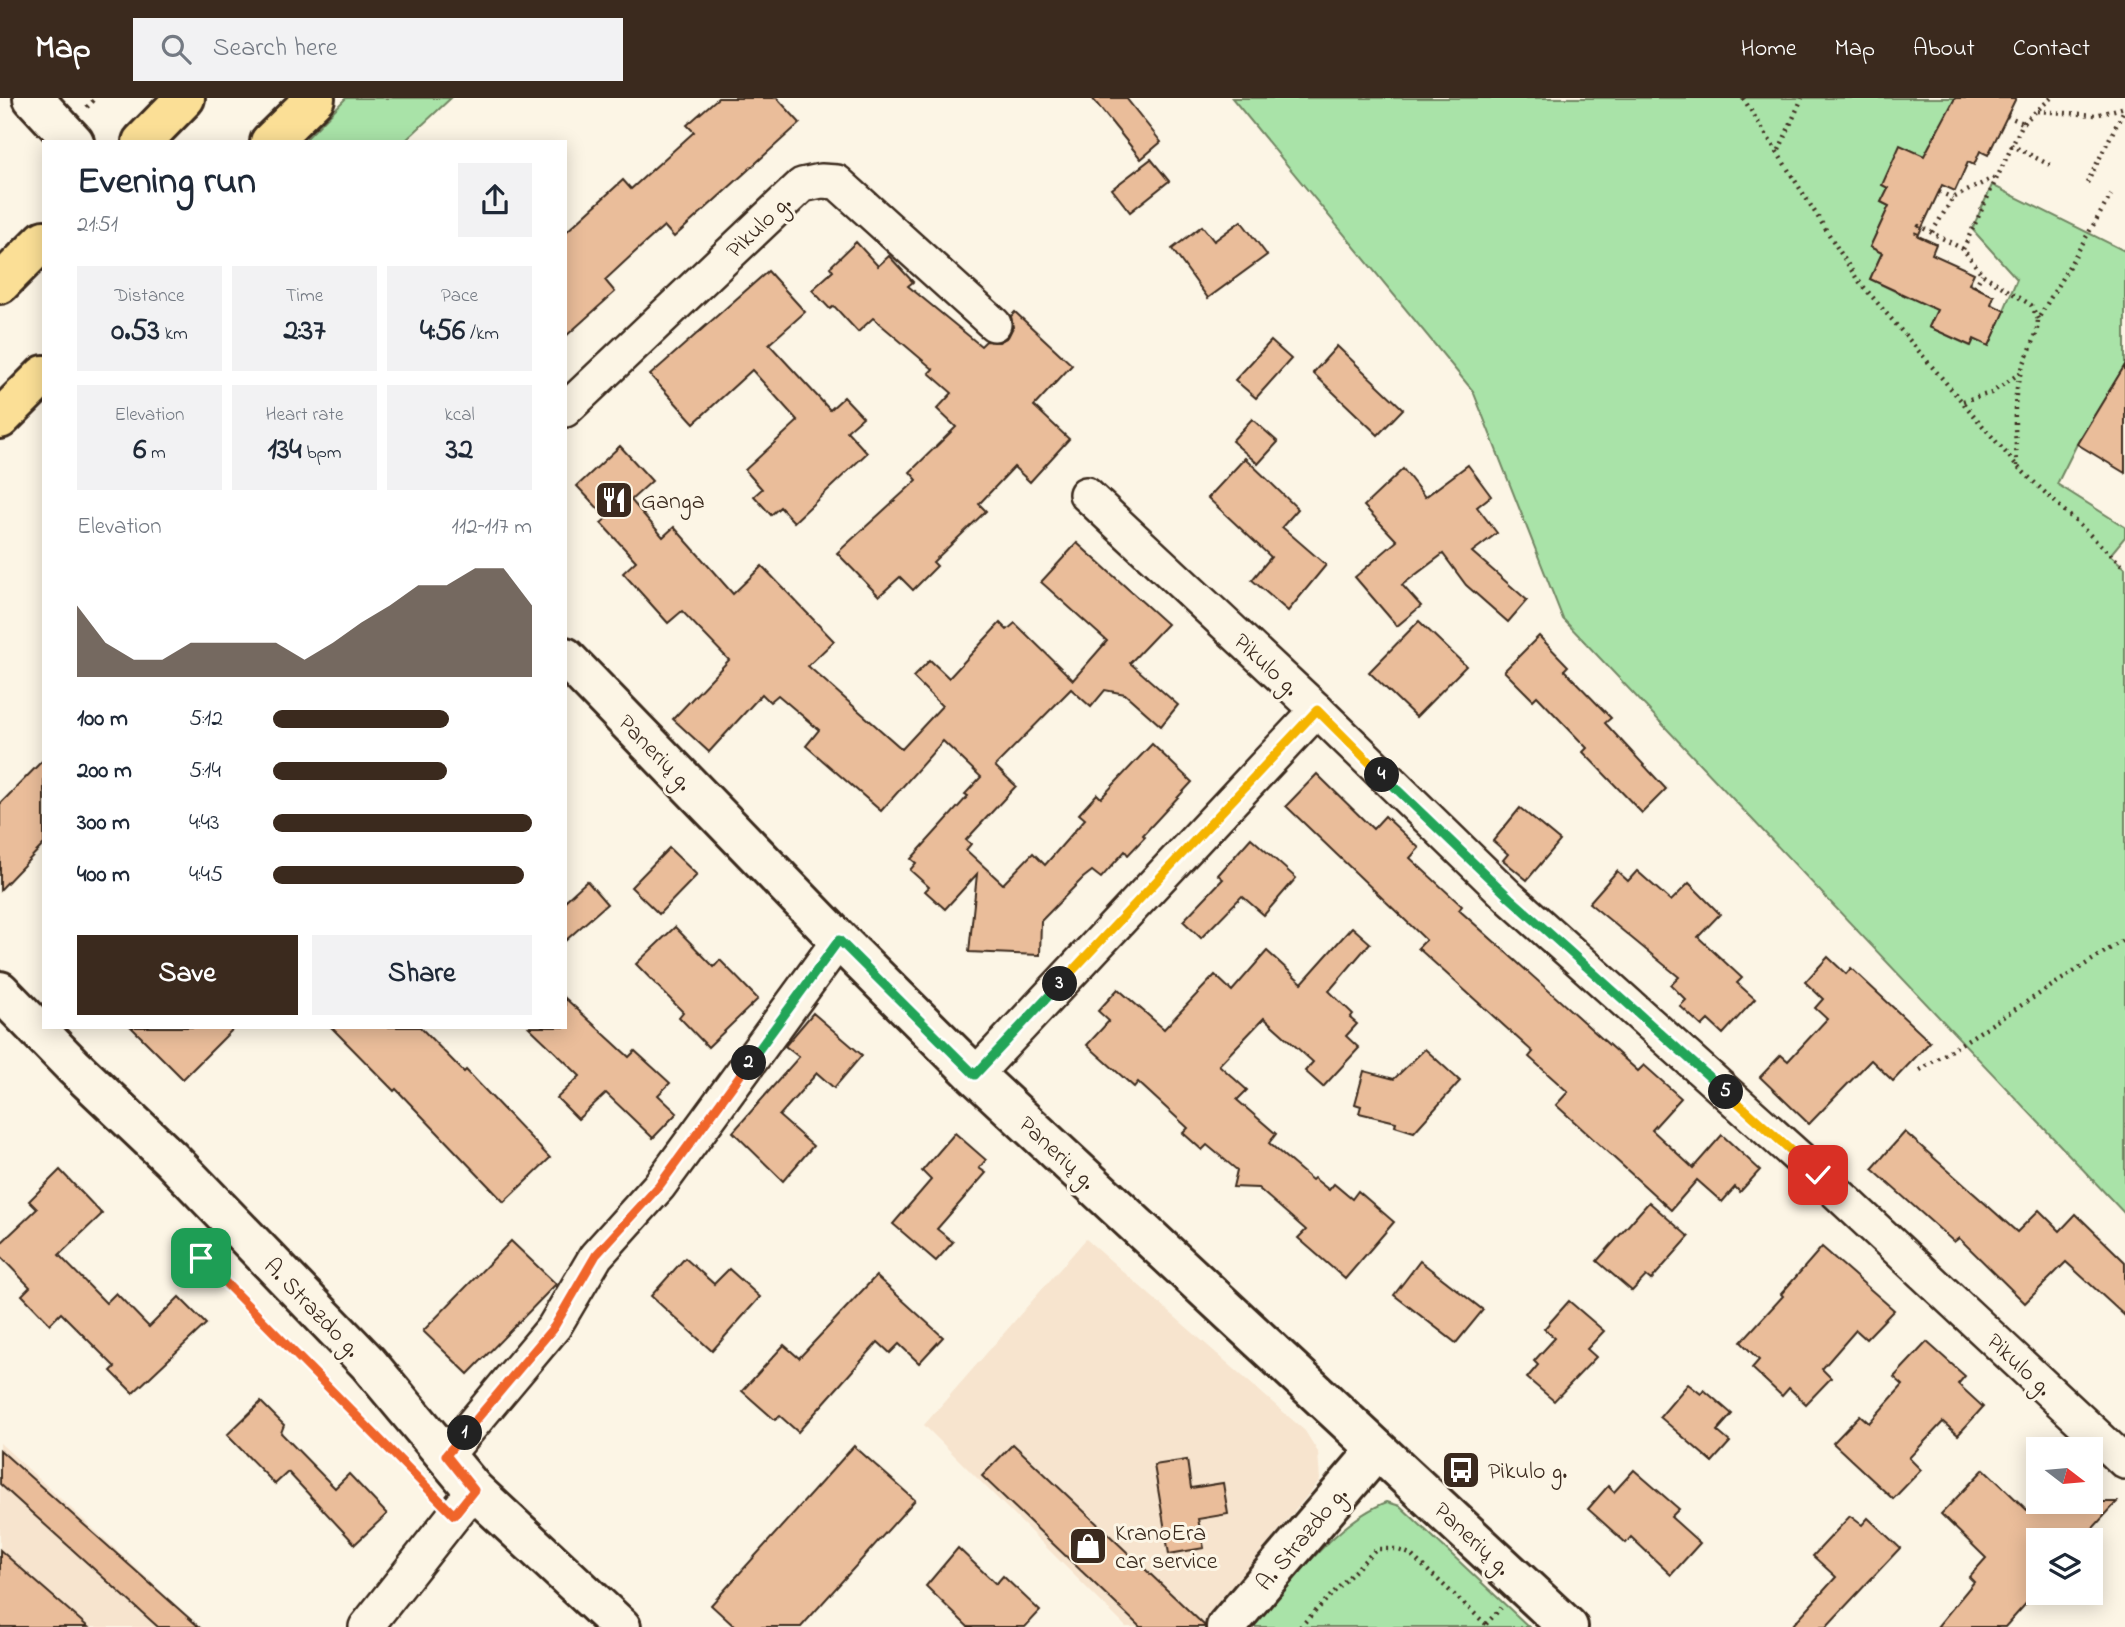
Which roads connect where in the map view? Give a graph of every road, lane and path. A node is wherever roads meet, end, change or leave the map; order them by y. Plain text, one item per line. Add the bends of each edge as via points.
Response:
1 (33, 98) edge
2 (315, 98) edge
3 (1742, 98) edge
4 (1802, 98) edge
5 (2051, 98) edge
6 (178, 105) edge
7 (2125, 107) edge
8 (2036, 111) junction
9 (2007, 116) dead end
10 (2022, 123) junction
11 (72, 140) edge
12 (144, 140) edge
13 (272, 140) edge
14 (2011, 145) junction
15 (1779, 151) junction
16 (2050, 165) dead end
17 (1996, 176) junction
18 (2087, 183) dead end
19 (1939, 192) dead end
20 (2111, 195) dead end
21 (1953, 198) junction
22 (1932, 232) junction
23 (1916, 234) dead end
24 (40, 244) edge
25 (1963, 248) junction
26 (1982, 274) junction
27 (0, 284) edge
28 (1976, 287) dead end
29 (2038, 320) junction
30 (994, 324) dead end
31 (2020, 372) junction
32 (42, 377) edge
33 (1963, 401) junction
34 (567, 408) edge
35 (0, 419) edge
36 (2018, 467) junction
37 (1086, 494) dead end
38 (2125, 568) edge
39 (567, 659) edge
40 (1317, 710) junction
41 (2125, 939) edge
42 (839, 940) junction
43 (0, 991) edge
44 (1920, 1070) dead end
45 (975, 1075) junction
46 (190, 1221) dead end
47 (1377, 1450) junction
48 (446, 1455) junction
49 (2125, 1462) edge
50 (406, 1466) dead end
51 (474, 1490) junction
52 (366, 1627) edge
53 (621, 1627) edge
54 (1226, 1627) edge
55 (1300, 1627) edge
56 (1489, 1627) edge
57 (1569, 1627) edge

1 - 11 main road
2 - 13 main road
3 - 15 path
4 - 15 path
5 - 8 path
6 - 12 main road
7 - 8 path via 2096,115
7 - 18 path
8 - 10 path
9 - 10 path
10 - 14 path
14 - 16 path
14 - 17 path
15 - 33 path via 1857,279
17 - 21 path
17 - 25 path
19 - 21 path
20 - 29 path
21 - 22 path
22 - 23 path via 1919,226
22 - 25 path
24 - 27 main road
25 - 26 path
26 - 28 path
26 - 29 path via 2031,305
29 - 31 path via 2037,339
30 - 34 street, Pikulo g. via 837,182 821,181 802,185
31 - 33 path via 1991,393
31 - 36 path via 2015,419
32 - 35 main road
33 - 36 path
36 - 38 path
37 - 40 street, Pikulo g.
39 - 42 main road, Panerių g.
40 - 45 street
40 - 49 street, Pikulo g. via 1510,898 1818,1175
41 - 44 path
42 - 45 main road, Panerių g.
42 - 48 street via 659,1186 596,1255 554,1327
43 - 48 main road, A. Strazdo g. via 368,1363
45 - 47 main road, Panerių g.
46 - 50 path via 201,1258
47 - 54 main road, A. Strazdo g.
47 - 57 main road, Panerių g.
48 - 51 main road, A. Strazdo g.
51 - 52 street
51 - 53 main road, A. Strazdo g.
55 - 56 path via 1376,1549 1410,1554

